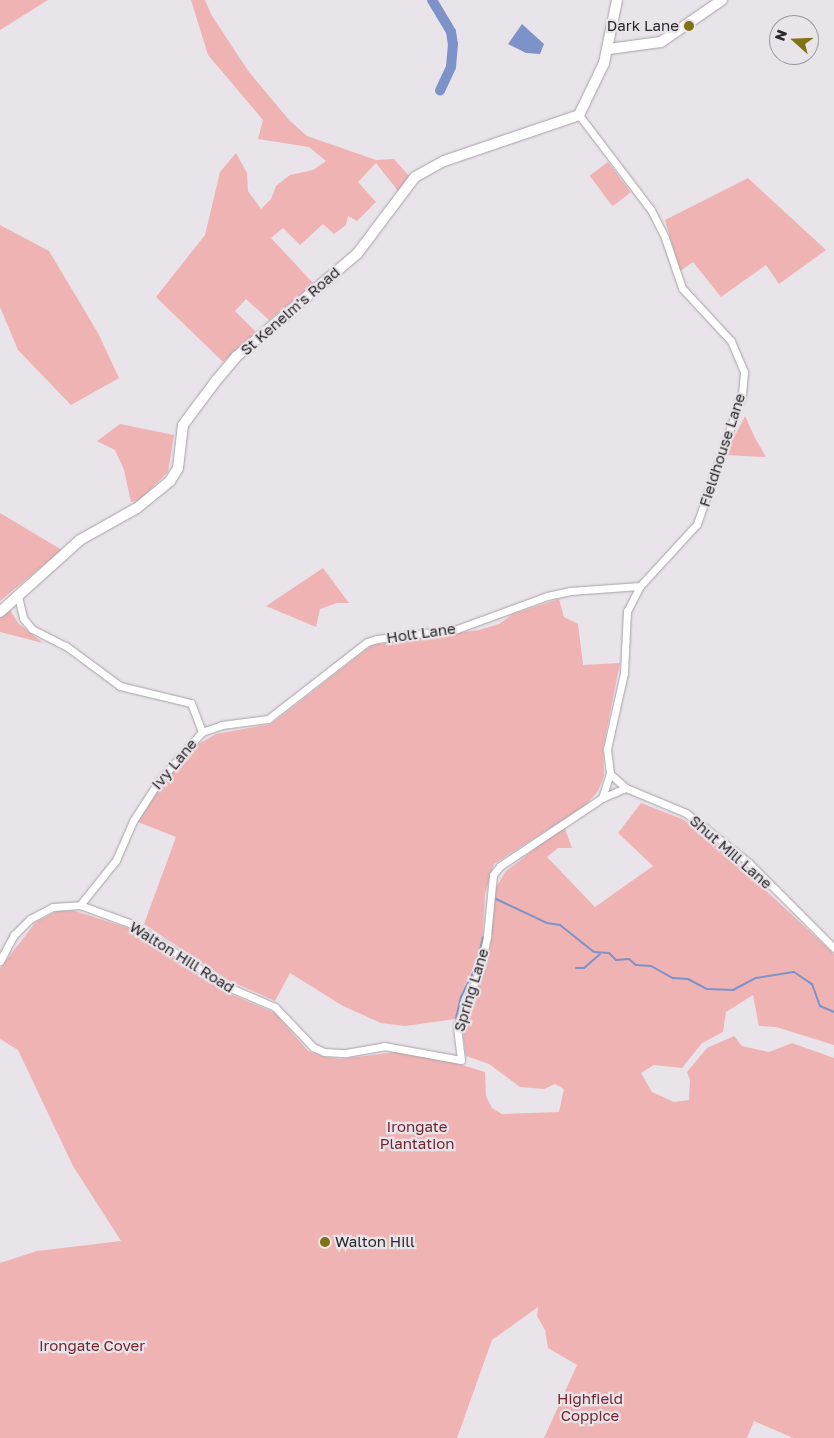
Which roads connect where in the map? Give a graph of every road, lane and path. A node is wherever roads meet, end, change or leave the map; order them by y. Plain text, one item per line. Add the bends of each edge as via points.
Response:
1 (617, 0) edge
2 (722, 0) edge
3 (609, 49) junction
4 (579, 115) junction
5 (640, 586) junction
6 (18, 596) junction
7 (0, 612) edge
8 (202, 732) junction
9 (612, 776) junction
10 (626, 788) junction
11 (602, 798) junction
12 (80, 905) junction
13 (834, 948) edge
14 (0, 962) edge
15 (460, 1060) joint

1 - 3 street
2 - 3 street via 661,42
3 - 4 street
4 - 5 street, Fieldhouse Lane via 651,210 665,238 682,288 731,341 744,372 742,394 697,524
4 - 6 street, St Kenelm's Road via 444,161 415,177 357,254 237,356 210,388 183,425 178,468 170,481 137,508 80,540
5 - 8 street, Holt Lane via 570,591 547,596 457,629 367,642 268,719 222,725
5 - 9 street, Fieldhouse Lane via 625,622 624,673 607,749
6 - 7 street, St Kenelm's Road
6 - 8 street, Ivy Lane via 23,618 32,629 66,646 120,686 191,703
8 - 12 street, Ivy Lane via 158,782 133,820 116,860
9 - 10 street, Shut Mill Lane
9 - 11 street
10 - 11 street, Spring Lane
10 - 13 street, Shut Mill Lane via 686,813 749,864
11 - 15 street, Spring Lane via 508,861 493,875 487,936 479,972 457,1026
12 - 14 street, Walton Hill Road via 52,907 30,919 14,935
12 - 15 street, Walton Hill Road via 132,924 226,986 275,1007 313,1048 346,1053 384,1046

